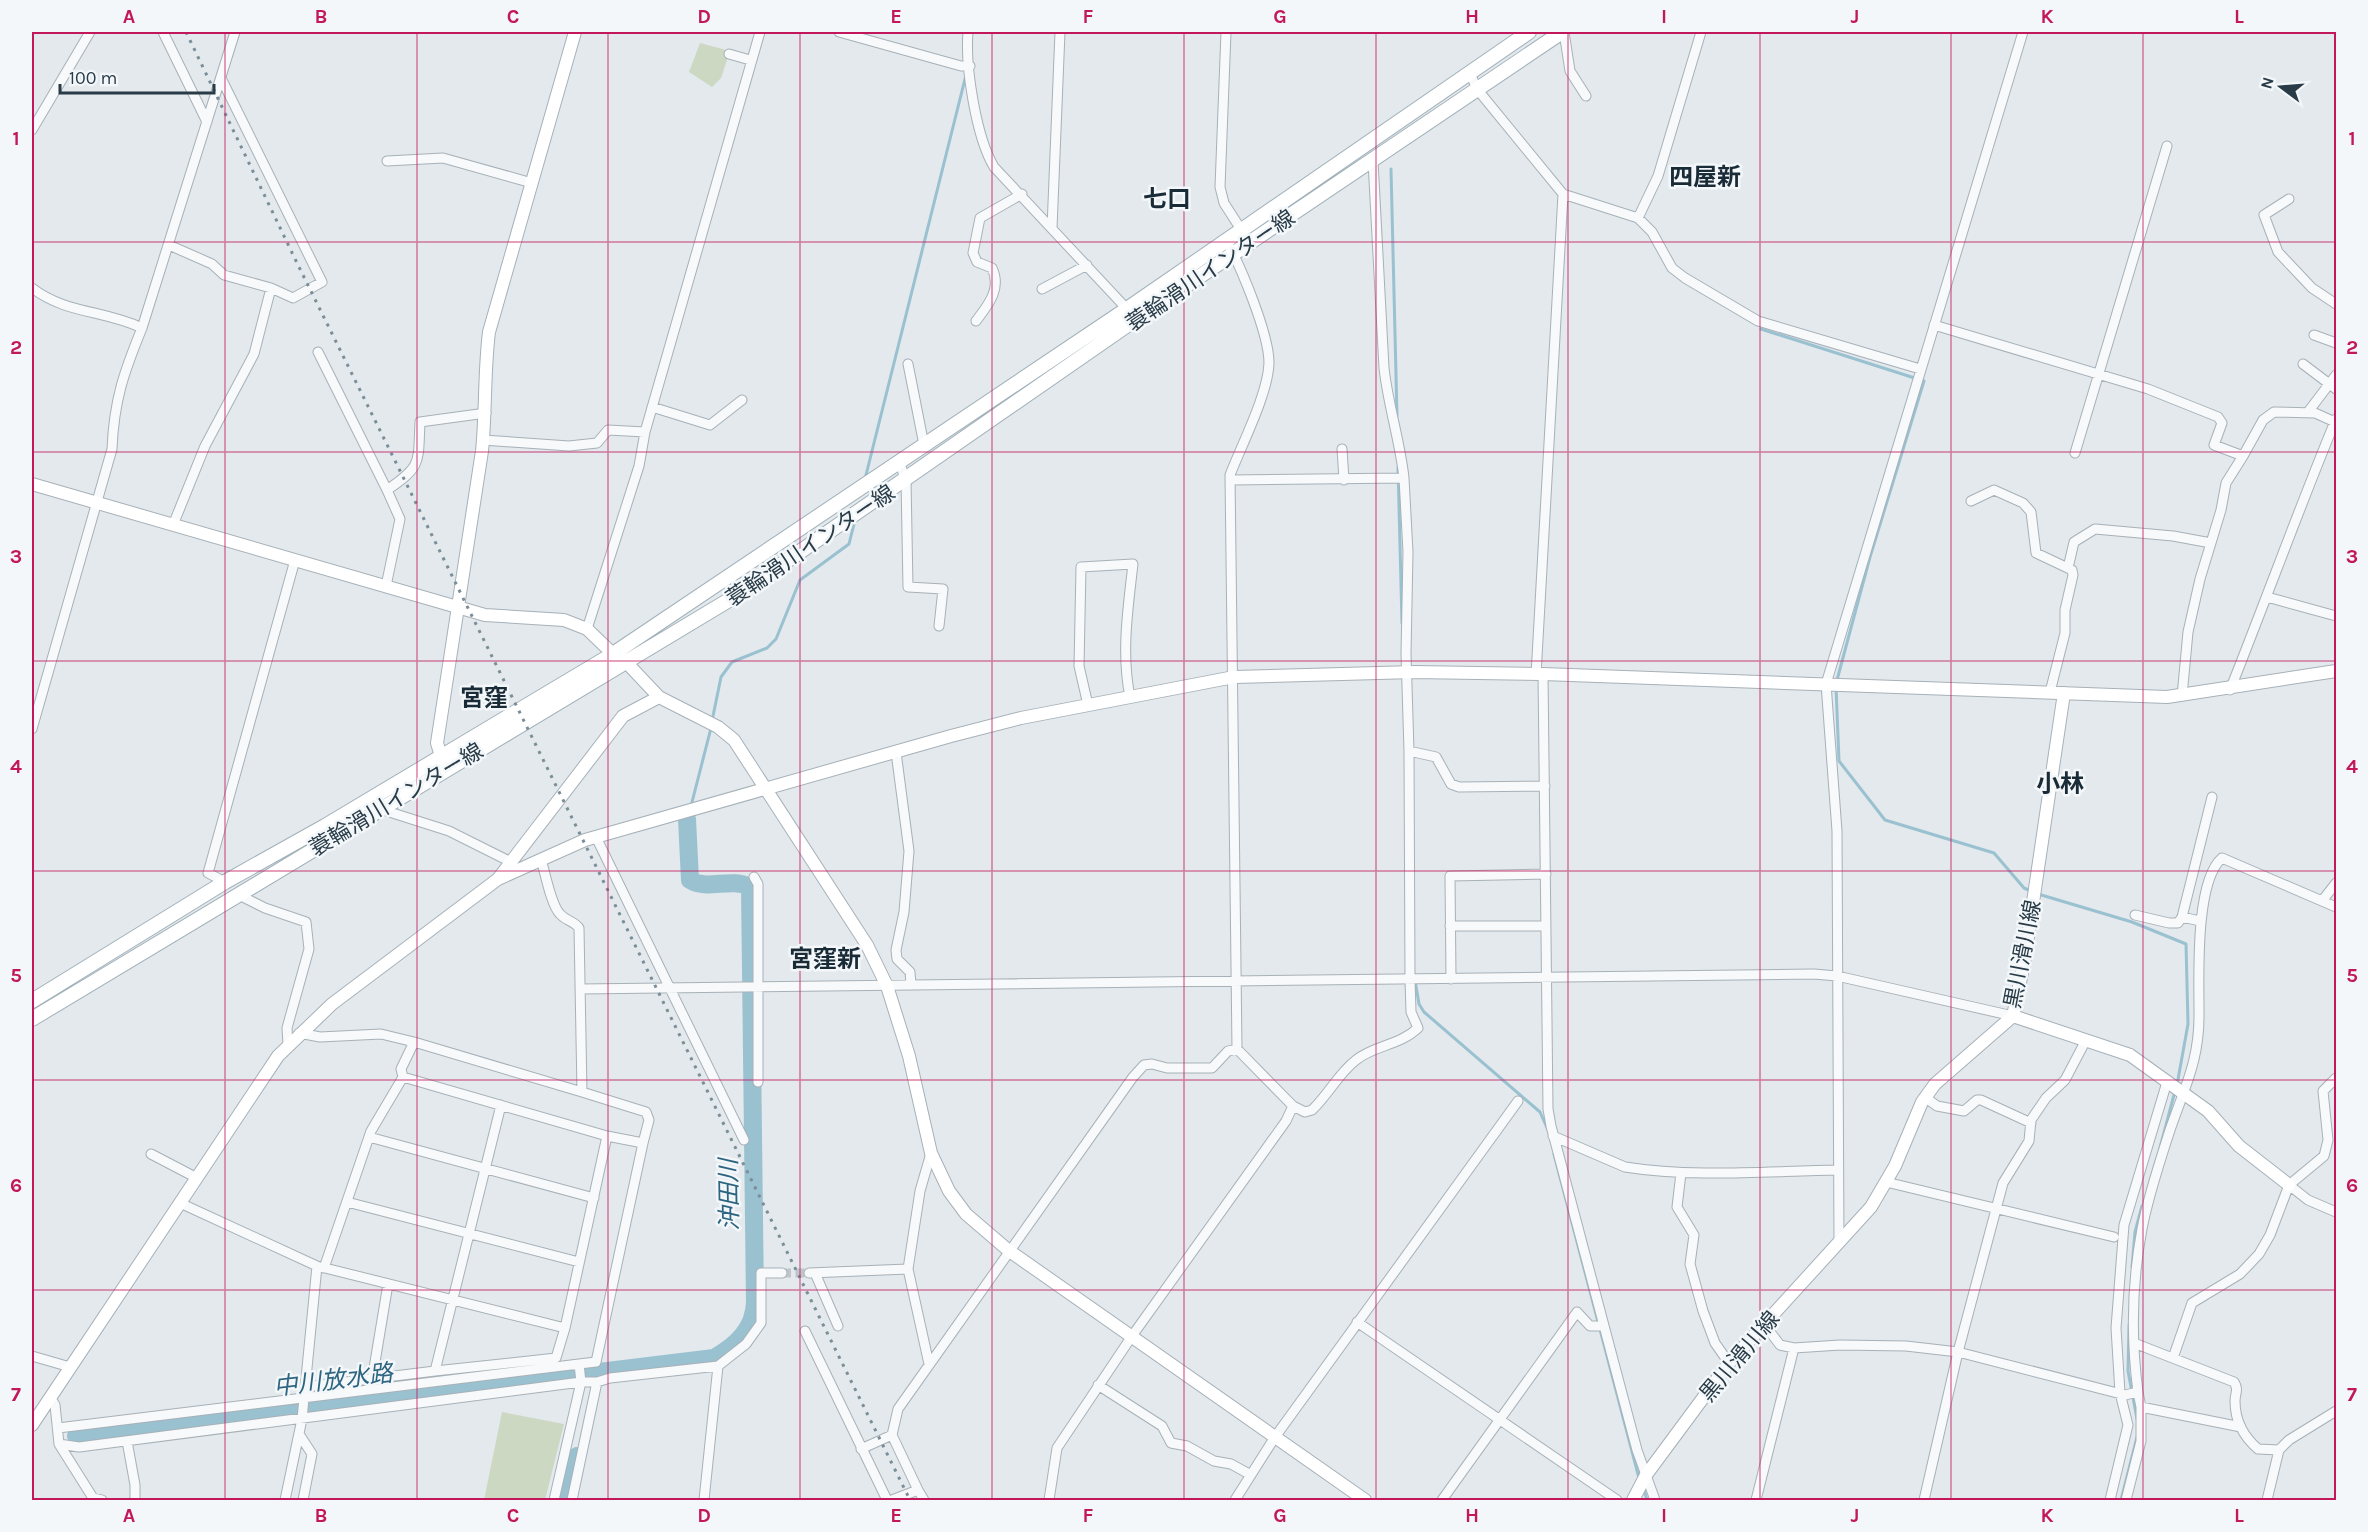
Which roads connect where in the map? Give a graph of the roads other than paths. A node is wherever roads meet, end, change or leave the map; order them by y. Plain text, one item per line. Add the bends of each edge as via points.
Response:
1 (90, 32) edge
2 (163, 32) edge
3 (235, 32) edge
4 (575, 32) edge
5 (760, 32) edge
6 (839, 32) edge
7 (968, 32) edge
8 (1060, 32) edge
9 (1226, 32) edge
10 (1529, 32) edge
11 (1563, 32) edge
12 (1701, 32) edge
13 (2023, 32) edge
14 (729, 54) dead end
15 (750, 60) junction
16 (970, 66) junction
17 (1469, 71) junction
18 (221, 78) junction
19 (1477, 89) junction
20 (1586, 96) dead end
21 (207, 122) junction
22 (32, 130) edge
23 (2167, 146) dead end
24 (387, 161) dead end
25 (1373, 161) junction
26 (532, 183) junction
27 (1022, 194) junction
28 (1563, 194) junction
29 (2289, 199) dead end
30 (1638, 218) junction
31 (1052, 228) junction
32 (1242, 231) junction
33 (169, 245) junction
34 (1230, 248) junction
35 (1087, 265) junction
36 (32, 288) edge
37 (271, 288) junction
38 (1042, 289) dead end
39 (2337, 304) edge
40 (1127, 309) junction
41 (976, 321) dead end
42 (1934, 325) junction
43 (142, 328) junction
44 (2314, 335) dead end
45 (2337, 343) edge
46 (318, 352) dead end
47 (908, 364) dead end
48 (2303, 364) dead end
49 (1920, 369) junction
50 (2099, 374) junction
51 (2337, 375) edge
52 (2333, 387) edge
53 (742, 400) dead end
54 (652, 407) junction
55 (2308, 412) junction
56 (486, 413) junction
57 (2336, 421) edge
58 (645, 432) junction
59 (483, 440) junction
60 (924, 445) junction
61 (1342, 449) dead end
62 (2075, 453) dead end
63 (2243, 456) junction
64 (899, 462) junction
65 (1404, 478) junction
66 (906, 480) junction
67 (1231, 480) junction
68 (1344, 480) junction
69 (32, 484) edge
70 (387, 490) junction
71 (1971, 501) dead end
72 (97, 503) junction
73 (173, 525) junction
74 (2211, 543) junction
75 (295, 560) junction
76 (2068, 568) junction
77 (386, 586) junction
78 (2267, 597) junction
79 (458, 606) junction
80 (2337, 616) edge
81 (939, 626) dead end
82 (587, 629) junction
83 (612, 654) junction
84 (626, 662) junction
85 (2336, 669) edge
86 (1407, 672) junction
87 (1540, 674) junction
88 (1234, 677) junction
89 (1826, 684) junction
90 (2230, 690) junction
91 (2050, 692) junction
92 (2064, 693) junction
93 (2182, 696) junction
94 (659, 697) junction
95 (1130, 697) junction
96 (1088, 705) junction
97 (32, 729) edge
98 (1410, 750) junction
99 (896, 752) junction
100 (441, 756) junction
101 (1545, 786) junction
102 (767, 788) junction
103 (2212, 797) dead end
104 (380, 809) junction
105 (596, 837) junction
106 (541, 858) junction
107 (511, 862) junction
108 (1546, 874) junction
109 (754, 878) dead end
110 (498, 879) junction
111 (225, 882) junction
112 (2337, 883) edge
113 (237, 894) junction
114 (2322, 901) junction
115 (2337, 907) edge
116 (2135, 915) dead end
117 (2182, 916) junction
118 (2200, 921) junction
119 (1546, 926) junction
120 (1450, 927) junction
121 (1837, 976) junction
122 (1547, 978) junction
123 (1451, 979) junction
124 (1410, 980) junction
125 (1236, 981) junction
126 (911, 985) junction
127 (887, 986) junction
128 (758, 987) junction
129 (670, 988) junction
130 (581, 989) junction
131 (32, 1001) edge
132 (2013, 1016) junction
133 (32, 1019) edge
134 (299, 1033) junction
135 (2086, 1040) junction
136 (414, 1041) junction
137 (288, 1045) junction
138 (1237, 1049) junction
139 (403, 1077) junction
140 (2337, 1078) edge
141 (758, 1082) dead end
142 (2167, 1082) junction
143 (582, 1092) junction
144 (2182, 1094) junction
145 (1926, 1098) junction
146 (1518, 1101) dead end
147 (501, 1105) junction
148 (1293, 1107) junction
149 (2031, 1123) junction
150 (607, 1136) junction
151 (1553, 1136) junction
152 (369, 1137) junction
153 (744, 1140) dead end
154 (643, 1143) junction
155 (931, 1153) junction
156 (151, 1154) dead end
157 (485, 1169) junction
158 (1838, 1170) junction
159 (1681, 1173) junction
160 (197, 1178) junction
161 (1886, 1182) junction
162 (2289, 1185) junction
163 (594, 1197) junction
164 (347, 1202) junction
165 (180, 1203) junction
166 (1996, 1208) junction
167 (2337, 1212) edge
168 (468, 1235) junction
169 (2114, 1237) dead end
170 (1839, 1243) junction
171 (1008, 1250) junction
172 (579, 1262) junction
173 (321, 1267) junction
174 (908, 1269) junction
175 (782, 1273) tunnel mouth
176 (388, 1284) junction
177 (452, 1301) junction
178 (1357, 1323) junction
179 (1764, 1324) junction
180 (838, 1326) dead end
181 (1604, 1326) junction
182 (565, 1328) junction
183 (805, 1331) dead end
184 (1132, 1336) junction
185 (2134, 1343) junction
186 (1794, 1348) junction
187 (1958, 1352) junction
188 (32, 1356) edge
189 (2173, 1358) junction
190 (1729, 1363) junction
191 (579, 1364) junction
192 (929, 1364) junction
193 (718, 1366) junction
194 (70, 1368) junction
195 (435, 1371) junction
196 (372, 1380) junction
197 (581, 1382) junction
198 (597, 1382) junction
199 (1098, 1385) junction
200 (304, 1388) junction
201 (2130, 1393) junction
202 (50, 1397) junction
203 (303, 1400) junction
204 (2141, 1407) junction
205 (2337, 1411) edge
206 (302, 1417) junction
207 (573, 1419) junction
208 (1500, 1419) junction
209 (588, 1424) junction
210 (32, 1425) edge
211 (2241, 1427) junction
212 (58, 1428) junction
213 (299, 1434) junction
214 (892, 1435) junction
215 (1275, 1437) junction
216 (127, 1441) junction
217 (59, 1444) junction
218 (861, 1449) junction
219 (2279, 1450) junction
220 (1251, 1474) junction
221 (1646, 1474) junction
222 (918, 1490) junction
223 (102, 1500) edge
224 (135, 1500) edge
225 (285, 1500) edge
226 (303, 1500) edge
227 (554, 1500) edge
228 (572, 1500) edge
229 (704, 1500) edge
230 (887, 1500) edge
231 (892, 1500) edge
232 (924, 1500) edge
233 (1049, 1500) edge
234 (1235, 1500) edge
235 (1365, 1500) edge
236 (1442, 1500) edge
237 (1617, 1500) edge
238 (1633, 1500) edge
239 (1655, 1500) edge
240 (1756, 1500) edge
241 (1924, 1500) edge
242 (2110, 1500) edge
243 (2126, 1500) edge
244 (2267, 1500) edge

1 - 22 street
2 - 21 street
3 - 18 street
4 - 26 street
5 - 15 street
6 - 16 street
7 - 16 street
8 - 31 street
9 - 32 street via 1220,187 1224,202
10 - 17 main road, 蓑輪滑川インター線
11 - 19 main road, 蓑輪滑川インター線
11 - 20 street via 1570,71
12 - 30 street via 1658,176
13 - 42 street
14 - 15 street
15 - 54 street
16 - 27 street via 986,155
17 - 19 street
17 - 32 main road, 蓑輪滑川インター線
18 - 21 street
18 - 37 street via 322,282 293,298
19 - 25 main road, 蓑輪滑川インター線
19 - 28 street
21 - 33 street
23 - 50 street
24 - 26 street via 443,158
25 - 34 main road, 蓑輪滑川インター線
25 - 65 street via 1384,368
26 - 56 street via 489,332 484,372
27 - 31 street
27 - 41 street via 980,218 973,253 977,262 993,268 997,277 990,302
28 - 30 street
28 - 87 street
29 - 39 street via 2264,215 2278,252 2312,288
30 - 49 street via 1652,232 1672,268 1758,321
31 - 35 street
32 - 34 main road, 蓑輪滑川インター線
33 - 37 street via 212,264 224,275
33 - 43 street
34 - 40 main road, 蓑輪滑川インター線
34 - 66 main road, 蓑輪滑川インター線
34 - 67 street via 1260,322 1269,362 1264,390
35 - 38 street
35 - 40 street
36 - 43 street via 60,306 128,321
37 - 73 street via 254,354 205,446
40 - 60 main road, 蓑輪滑川インター線
42 - 49 street
42 - 50 street
43 - 72 street via 123,374 114,411 112,448
44 - 45 street
46 - 70 street
47 - 60 street
48 - 52 street
49 - 89 street
50 - 62 street
50 - 63 street via 2218,417 2222,423 2214,445
51 - 52 street
52 - 55 street
53 - 54 street via 710,425
54 - 58 street
55 - 57 street
55 - 63 street via 2274,412 2263,420
56 - 59 street
56 - 70 street via 420,422 418,459 413,472
57 - 78 street
58 - 59 street via 608,430 597,444 569,446
58 - 82 street via 639,466
59 - 79 street
60 - 64 main road, 蓑輪滑川インター線
61 - 68 street
63 - 74 street via 2226,483
64 - 66 street
64 - 83 main road, 蓑輪滑川インター線
65 - 68 street
65 - 86 street
66 - 81 street via 908,587 943,589
66 - 84 main road, 蓑輪滑川インター線 via 739,594
67 - 68 street
67 - 88 street
69 - 72 street
70 - 77 street via 400,519
71 - 76 street via 1994,490 2023,503 2031,512 2036,553
72 - 73 street
72 - 97 street
73 - 75 street
74 - 76 street via 2095,529 2074,542
74 - 93 street via 2188,632
75 - 77 street
75 - 111 street via 208,873
76 - 91 street via 2073,575 2065,610 2065,633
77 - 79 street
78 - 80 street
78 - 90 street
79 - 82 street via 485,615 564,620
79 - 100 street via 438,743
82 - 83 street
83 - 84 street
83 - 100 main road, 蓑輪滑川インター線
84 - 94 street
84 - 104 main road, 蓑輪滑川インター線
85 - 90 street
86 - 87 street
86 - 88 street
86 - 98 street
87 - 89 street
87 - 101 street
88 - 95 street
88 - 125 street
89 - 91 street
89 - 121 street via 1837,831
90 - 93 street
91 - 92 street
92 - 93 street
92 - 132 street, 黒川滑川線
94 - 102 street via 712,723 742,749
94 - 107 street via 623,716
95 - 96 street
95 - 96 street via 1126,630 1133,564 1081,567 1079,666
96 - 99 street via 1021,718
98 - 101 street via 1436,757 1451,784 1459,787
98 - 124 street
99 - 102 street
99 - 126 street via 909,851 896,950 897,958 910,972
100 - 111 main road, 蓑輪滑川インター線
101 - 108 street
102 - 105 street
102 - 127 street via 867,945
103 - 117 street
104 - 107 street via 448,831
104 - 113 main road, 蓑輪滑川インター線
105 - 106 street
105 - 129 street
106 - 110 street
106 - 130 street via 555,906 560,915 579,928
107 - 110 street
108 - 119 street
108 - 120 street via 1450,876
109 - 128 street via 758,884
110 - 134 street
111 - 131 main road, 蓑輪滑川インター線
112 - 114 street
113 - 133 main road, 蓑輪滑川インター線
113 - 137 street via 306,922 309,950 287,1028
114 - 115 street
114 - 118 street via 2222,858 2215,864
116 - 117 street via 2169,923 2178,923
117 - 118 street
118 - 144 street via 2199,1032 2195,1064
119 - 120 street
119 - 122 street
120 - 123 street
121 - 122 street
121 - 132 street
121 - 158 street
122 - 123 street
122 - 151 street via 1548,1109
123 - 124 street
124 - 125 street
124 - 148 street via 1411,1012 1418,1028 1405,1040 1357,1058 1312,1110 1305,1112
125 - 126 street
125 - 138 street
126 - 127 street
127 - 128 street
127 - 155 street via 909,1056
128 - 129 street
128 - 141 street
129 - 130 street
129 - 153 street
130 - 143 street
132 - 135 street
132 - 145 street, 黒川滑川線 via 1935,1084
134 - 136 street via 320,1037 381,1034
134 - 137 street
135 - 142 street via 2130,1055
135 - 149 street via 2065,1080 2046,1098
136 - 139 street via 401,1069
136 - 143 street
137 - 160 street
138 - 148 street
138 - 171 street via 1228,1051 1212,1068 1152,1064 1140,1070
139 - 147 street
139 - 152 street
140 - 162 street via 2323,1092 2328,1140 2324,1156
142 - 144 street
142 - 201 street via 2124,1225 2116,1328
143 - 154 street via 646,1112 649,1120
144 - 162 street via 2208,1111 2239,1146
144 - 185 street via 2142,1229
145 - 149 street via 1937,1106 1964,1111 1981,1100
145 - 161 street, 黒川滑川線
146 - 178 street
147 - 150 street
147 - 157 street
148 - 184 street
149 - 166 street via 2029,1141 2003,1183
150 - 154 street
150 - 163 street
151 - 159 street via 1625,1167
151 - 181 street
152 - 157 street
152 - 164 street
154 - 191 street via 596,1362
155 - 171 street via 949,1191 966,1214
155 - 174 street via 920,1191
156 - 160 street
157 - 163 street
157 - 168 street
158 - 159 street
158 - 170 street
159 - 190 street via 1677,1207 1694,1235 1690,1264 1711,1332
160 - 165 street
161 - 166 street
161 - 170 street, 黒川滑川線 via 1871,1208
162 - 167 street via 2308,1200
162 - 189 street via 2259,1254 2240,1274 2192,1303
163 - 172 street
164 - 168 street
164 - 173 street
165 - 173 street
165 - 194 street
166 - 169 street
166 - 187 street
168 - 172 street
168 - 177 street
170 - 179 street, 黒川滑川線
171 - 184 street
171 - 192 street
172 - 182 street
173 - 176 street
173 - 200 street
174 - 180 street via 812,1273
174 - 192 street
175 - 193 street via 761,1273 761,1323 746,1344
176 - 177 street
176 - 196 street
177 - 182 street
177 - 195 street
178 - 208 street
178 - 215 street
179 - 186 street via 1780,1345
179 - 190 street, 黒川滑川線
181 - 208 street via 1590,1326 1577,1312
181 - 221 street
182 - 195 street via 556,1358
183 - 218 street
184 - 199 street
184 - 215 street
185 - 189 street
185 - 201 street
186 - 187 street via 1873,1346
186 - 240 street
187 - 201 street
187 - 241 street
188 - 194 street
189 - 211 street via 2234,1382
190 - 221 street, 黒川滑川線
191 - 197 street
191 - 203 street
192 - 214 street via 898,1409
193 - 198 street
193 - 229 street
194 - 202 street
195 - 196 street
196 - 200 street
197 - 198 street
197 - 206 street
197 - 207 street
198 - 209 street
199 - 220 street via 1162,1426 1171,1443
199 - 233 street via 1057,1448
200 - 203 street
201 - 204 street
201 - 242 street via 2128,1425
202 - 210 street
202 - 212 street
203 - 206 street
203 - 212 street
204 - 211 street
204 - 243 street via 2141,1440
205 - 219 street
206 - 213 street
206 - 216 street
207 - 209 street
207 - 227 street
208 - 236 street
208 - 237 street
209 - 228 street
211 - 219 street via 2258,1449
212 - 217 street
213 - 225 street
213 - 226 street via 312,1454
214 - 218 street
214 - 222 street
215 - 220 street
215 - 235 street
216 - 217 street via 79,1447
216 - 224 street
217 - 223 street via 93,1498
218 - 230 street
219 - 244 street
220 - 234 street
221 - 238 street, 黒川滑川線
221 - 239 street
222 - 231 street
222 - 232 street

